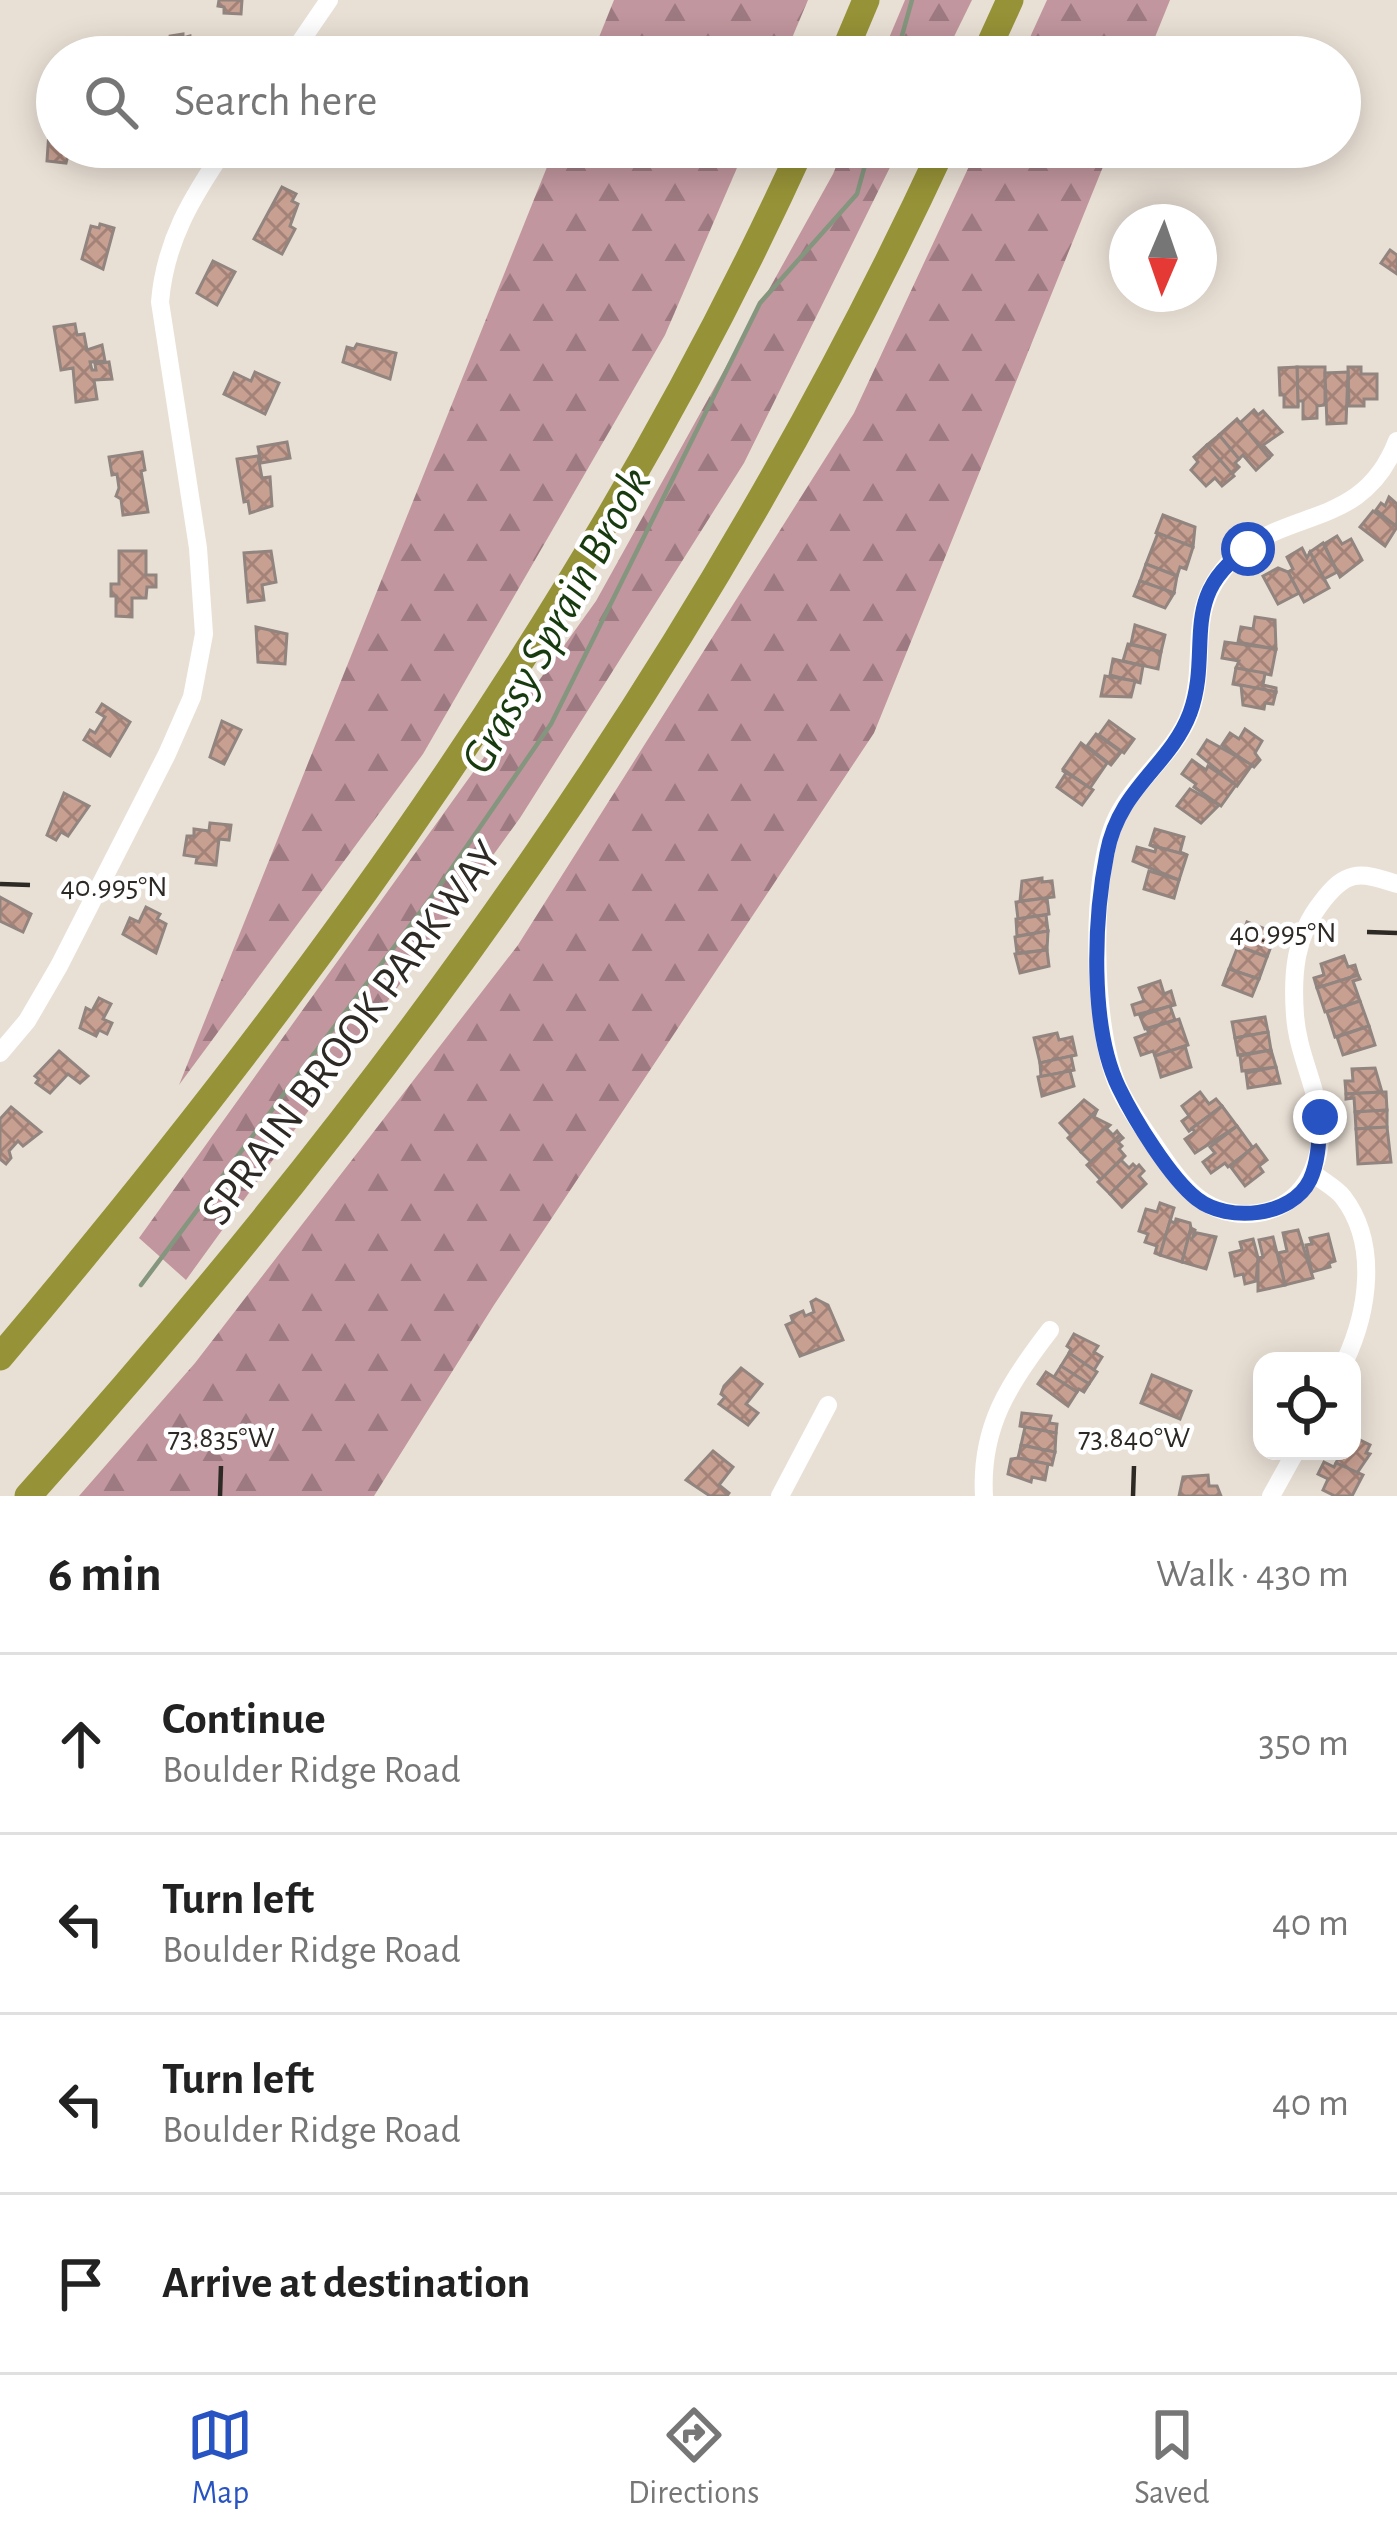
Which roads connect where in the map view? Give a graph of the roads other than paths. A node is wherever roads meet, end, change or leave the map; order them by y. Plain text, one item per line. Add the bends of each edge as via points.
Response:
1 (328, 0) edge
2 (866, 0) edge
3 (1010, 0) edge
4 (304, 36) edge
5 (851, 36) edge
6 (994, 36) edge
7 (213, 168) edge
8 (792, 168) edge
9 (933, 168) edge
10 (1397, 441) edge
11 (1397, 884) edge
12 (0, 1053) edge
13 (1313, 1173) junction
14 (1050, 1330) dead end
15 (1349, 1352) edge
16 (0, 1357) edge
17 (828, 1405) dead end
18 (1291, 1460) edge
19 (28, 1496) edge
20 (780, 1496) edge
21 (985, 1496) edge
22 (1271, 1496) edge

1 - 4 street
2 - 5 highway
3 - 6 highway
7 - 12 street via 175,230 160,302 198,548 204,634 192,697 58,965
8 - 16 highway, SPRAIN BROOK PARKWAY via 650,446 465,748 240,1064
9 - 19 highway, SPRAIN BROOK PARKWAY via 769,484 556,828 329,1142
10 - 13 street via 1353,499 1234,558 1205,596 1190,713 1118,815 1097,934 1117,1085 1194,1197 1246,1214 1287,1204
11 - 13 street via 1365,879 1326,896 1302,933 1294,978 1300,1051 1320,1117
13 - 15 street via 1343,1197 1367,1264
14 - 21 street via 990,1430
17 - 20 street
18 - 22 street

